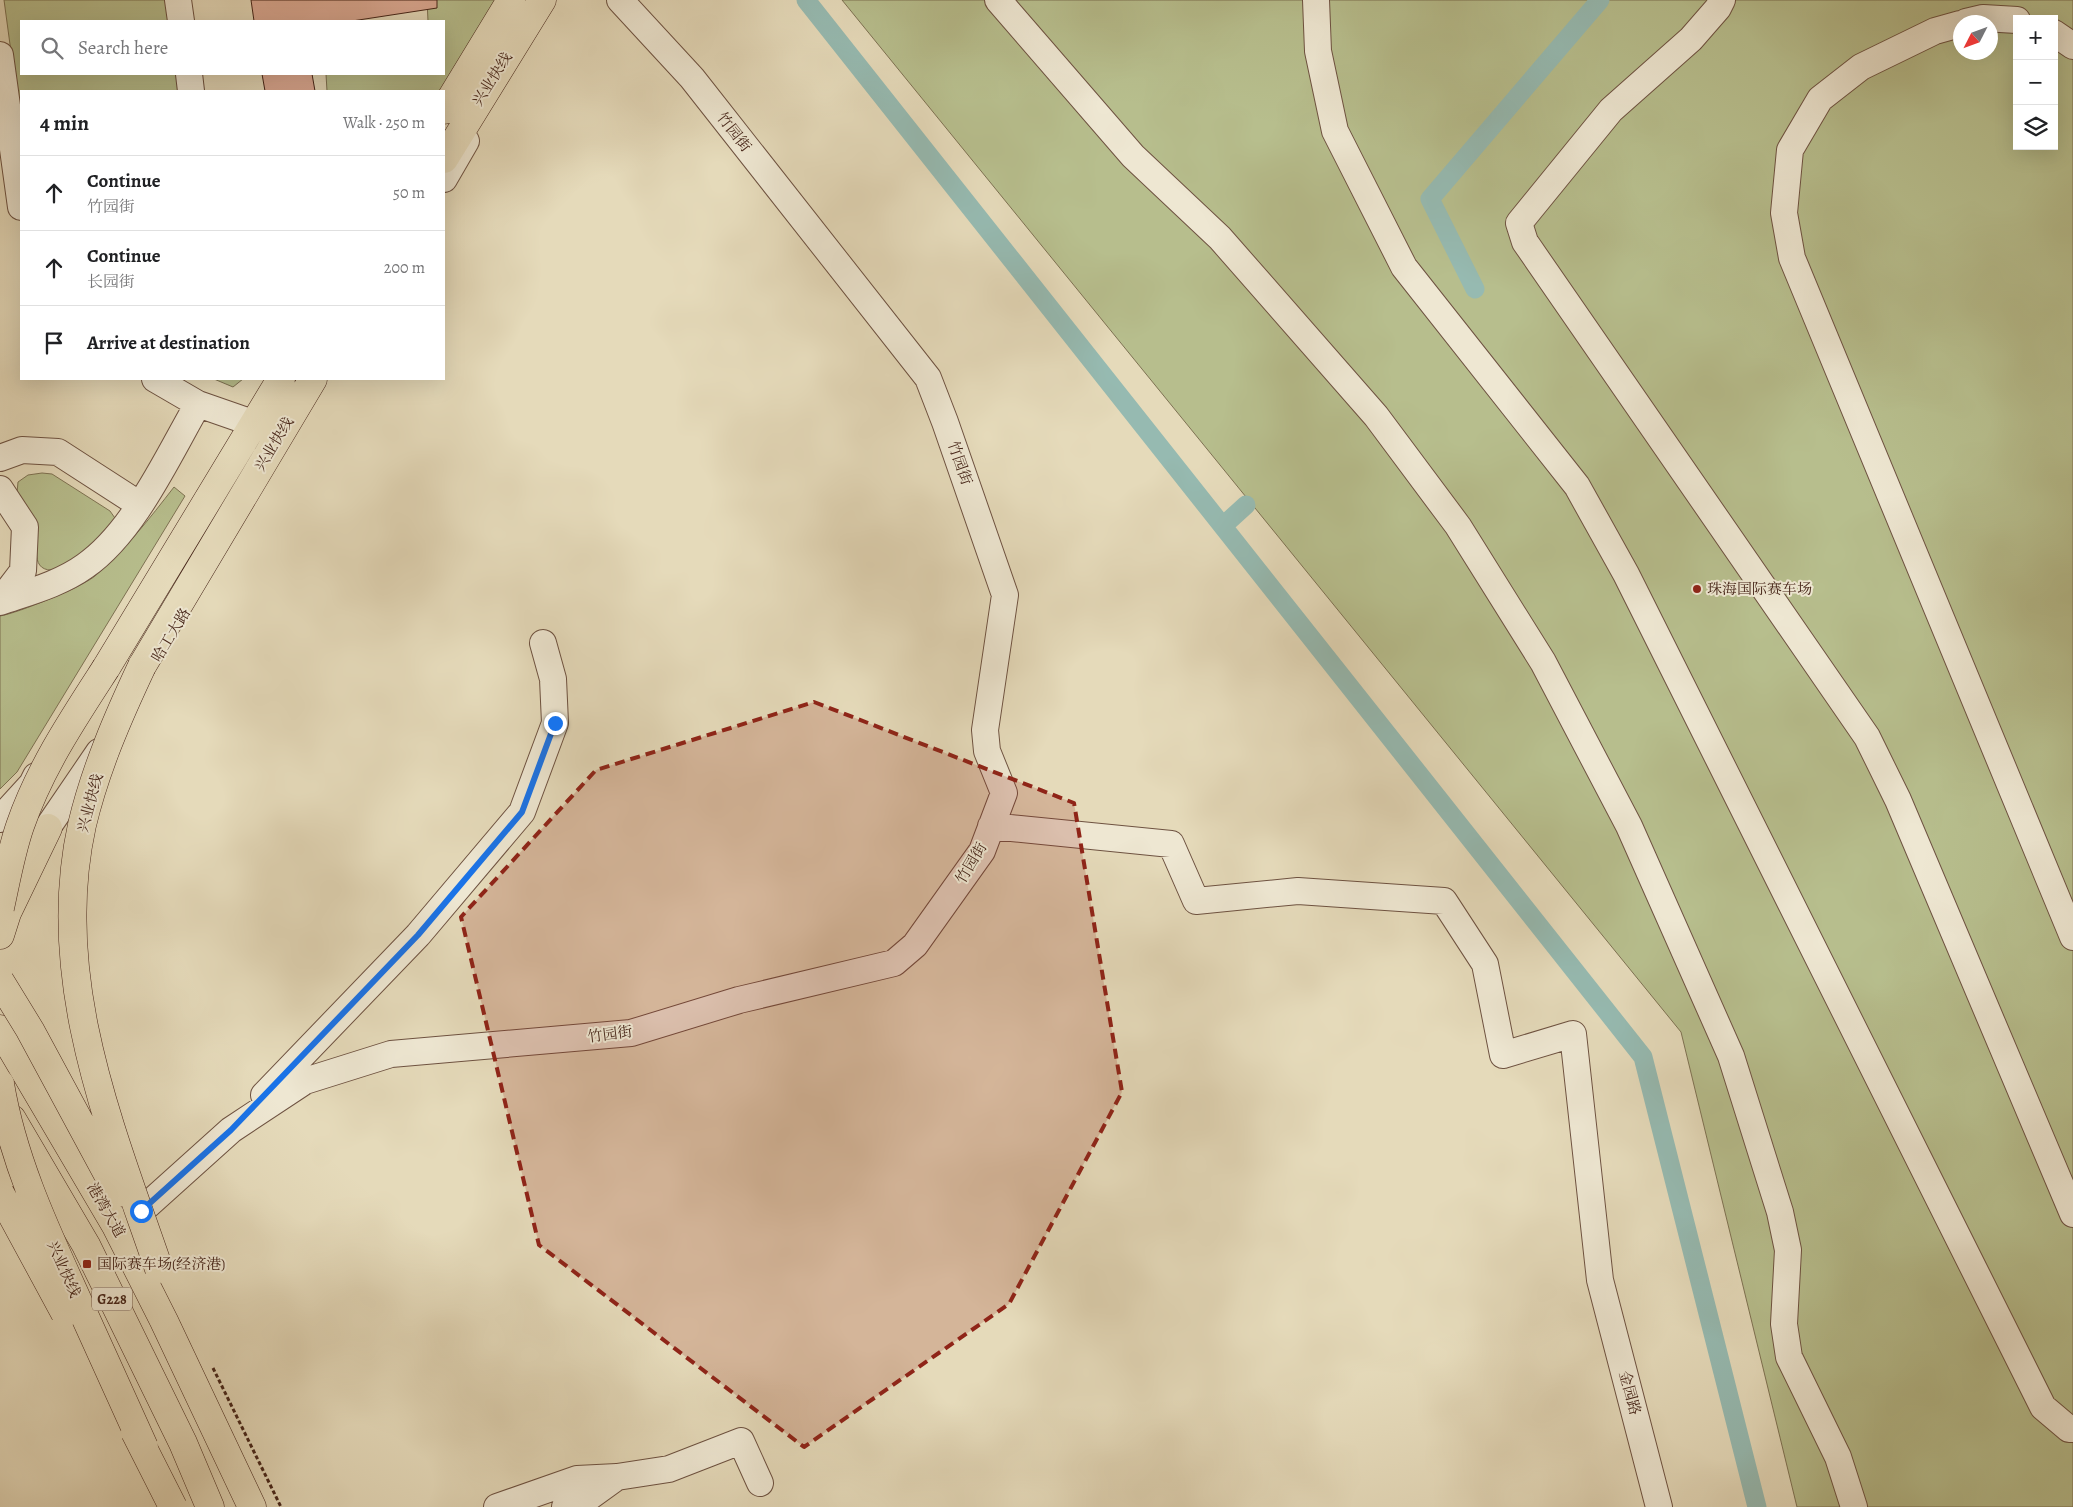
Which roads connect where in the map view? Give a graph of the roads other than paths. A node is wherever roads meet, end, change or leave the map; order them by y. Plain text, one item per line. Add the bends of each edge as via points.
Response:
1 (178, 0) edge
2 (501, 0) edge
3 (511, 0) edge
4 (542, 0) edge
5 (551, 0) edge
6 (620, 0) edge
7 (998, 0) edge
8 (1316, 0) edge
9 (1722, 0) edge
10 (1998, 19) edge
11 (181, 20) edge
12 (2013, 20) edge
13 (1953, 26) edge
14 (2058, 36) edge
15 (2073, 46) edge
16 (0, 55) edge
17 (189, 75) edge
18 (191, 90) edge
19 (445, 92) edge
20 (445, 108) edge
21 (445, 157) edge
22 (12, 162) edge
23 (445, 177) edge
24 (20, 202) edge
25 (157, 380) edge
26 (268, 380) edge
27 (280, 380) edge
28 (312, 380) edge
29 (324, 380) edge
30 (198, 404) junction
31 (244, 420) junction
32 (0, 458) edge
33 (0, 489) edge
34 (140, 505) junction
35 (0, 601) edge
36 (543, 643) dead end
37 (0, 819) edge
38 (991, 826) junction
39 (48, 828) junction
40 (0, 879) edge
41 (0, 908) edge
42 (0, 935) edge
43 (2073, 937) edge
44 (0, 981) edge
45 (0, 1005) edge
46 (1, 1031) edge
47 (0, 1084) edge
48 (0, 1099) edge
49 (231, 1130) junction
50 (0, 1193) edge
51 (2073, 1214) edge
52 (116, 1226) junction
53 (159, 1269) junction
54 (2073, 1429) edge
55 (144, 1447) junction
56 (617, 1478) junction
57 (760, 1483) dead end
58 (174, 1507) edge
59 (210, 1507) edge
60 (252, 1507) edge
61 (265, 1507) edge
62 (497, 1507) edge
63 (565, 1507) edge
64 (1659, 1507) edge
65 (1854, 1507) edge

1 - 11 street
2 - 19 street
3 - 20 highway, 兴业快线
4 - 21 highway, 兴业快线
5 - 23 street
6 - 38 street, 竹园街 via 692,78 928,378 1004,595 985,730 987,751 1004,793
7 - 65 street via 1133,156 1220,238 1376,416 1458,526 1543,662 1629,826 1731,1056 1780,1212 1788,1250 1784,1324 1789,1357 1838,1457
8 - 54 street via 1318,51 1335,131 1404,267 1577,486 1626,574 2043,1407
9 - 51 street via 1691,39 1611,110 1519,223 1525,242 1867,738 1898,800
10 - 12 street
13 - 43 street via 1934,31 1861,67 1820,99 1790,150 1784,213 1792,258
14 - 15 street
16 - 22 street
17 - 18 street
22 - 24 street
25 - 30 street
26 - 31 street
27 - 41 highway, 兴业快线, bridge via 53,751 19,828
28 - 53 highway, 兴业快线, bridge via 142,666 109,742 82,826 72,925 84,1036 108,1120
29 - 39 street, 哈工大路 via 171,636
30 - 31 street
30 - 34 street
31 - 37 street via 62,725 32,784
32 - 34 street via 22,450 58,452
33 - 35 street via 25,527 22,571
34 - 35 street via 117,538 85,566 48,586
36 - 49 street via 553,679 555,723 522,812 418,935
38 - 49 street, 竹园街 via 982,851 915,945 894,963 738,1000 631,1033 390,1054 305,1081
38 - 64 street, 金园路 via 1171,844 1196,901 1298,891 1444,901 1485,964 1503,1055 1573,1034 1600,1280
39 - 40 street, 哈工大路 via 38,844
39 - 42 highway via 7,912
44 - 53 highway, bridge via 81,1122
45 - 46 highway
46 - 52 highway, 港湾大道 / G228
47 - 55 highway, 兴业快线, bridge via 23,1174
48 - 59 highway, G228 via 86,1245 184,1443
49 - 52 street, 竹园街 via 141,1211
50 - 55 highway, bridge
52 - 60 highway, 港湾大道 / G228
53 - 61 highway
55 - 58 highway, bridge
56 - 57 street via 669,1469 741,1441
56 - 62 street via 577,1479
56 - 63 street via 585,1500

